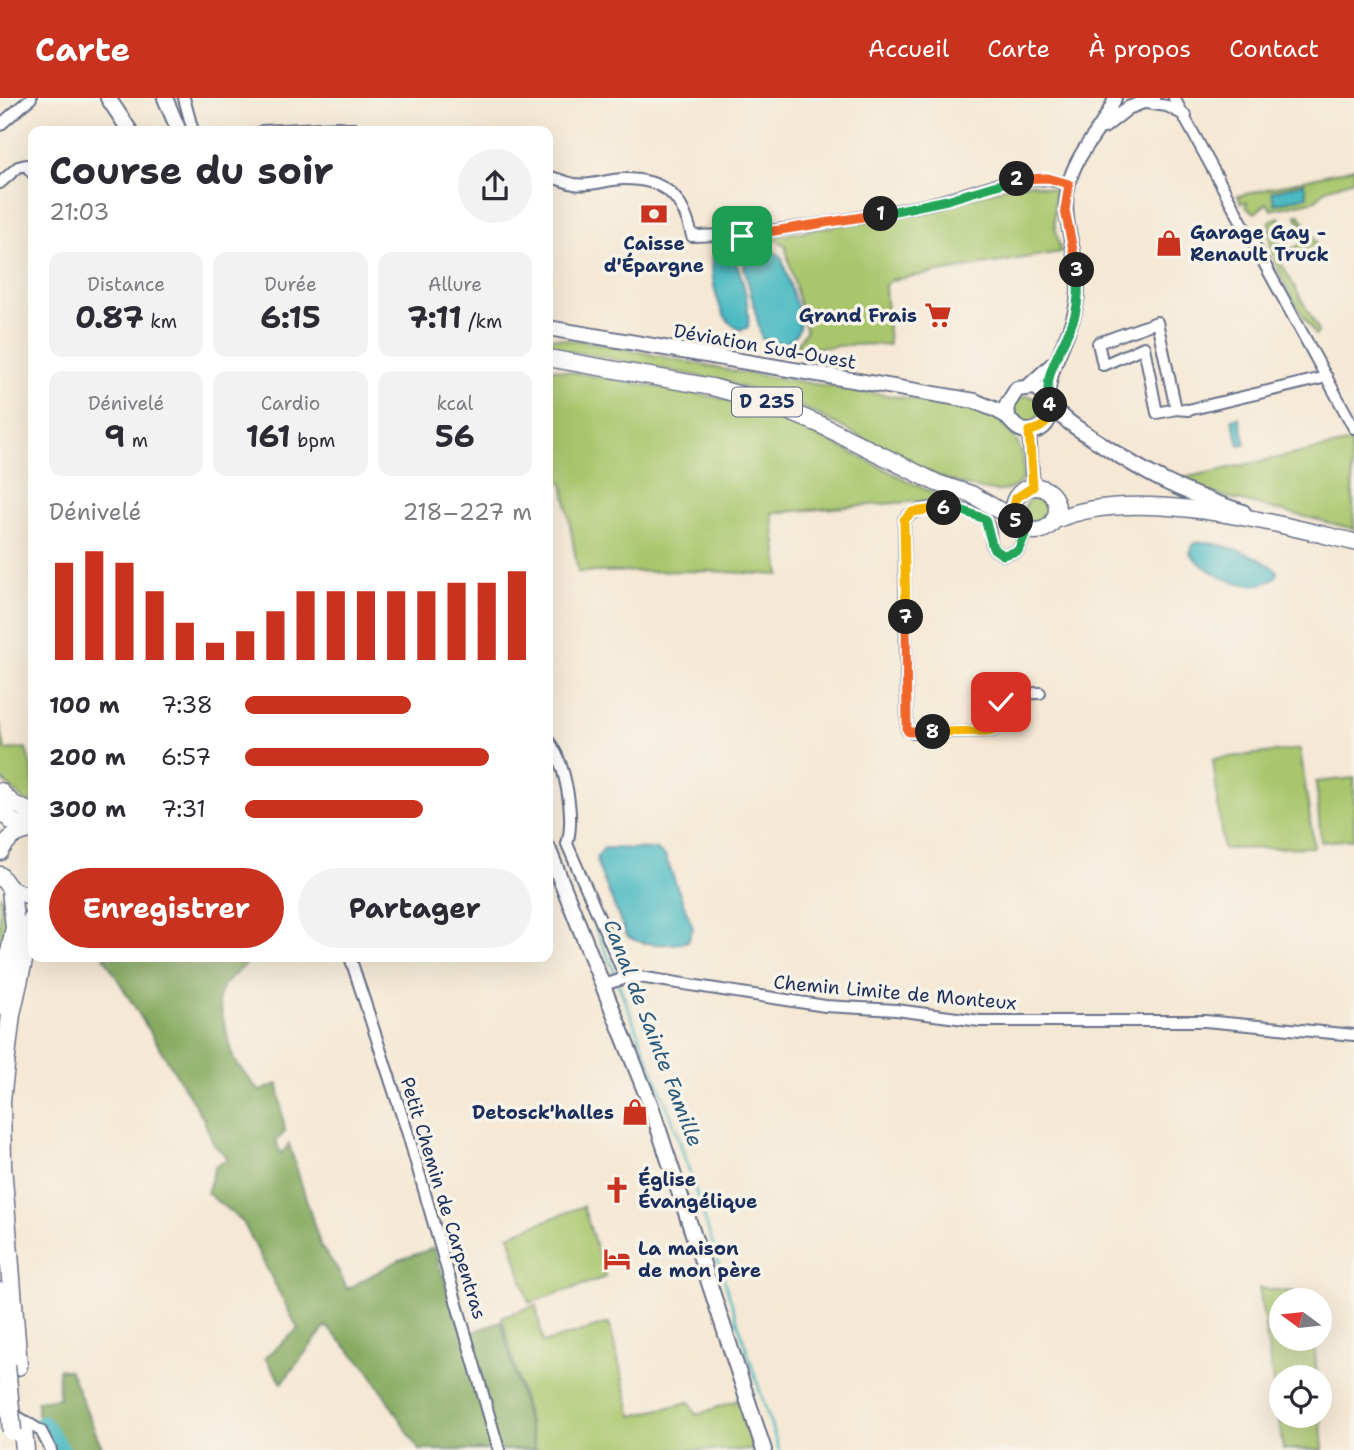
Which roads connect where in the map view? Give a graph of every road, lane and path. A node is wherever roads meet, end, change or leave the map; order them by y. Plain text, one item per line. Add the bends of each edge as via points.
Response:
1 (32, 98) edge
2 (108, 98) edge
3 (165, 98) edge
4 (184, 98) edge
5 (1115, 98) edge
6 (1124, 98) edge
7 (1174, 98) edge
8 (1147, 102) edge
9 (1186, 116) junction
10 (0, 125) edge
11 (127, 126) edge
12 (171, 126) edge
13 (177, 126) edge
14 (192, 126) edge
15 (1090, 139) junction
16 (28, 168) edge
17 (553, 179) edge
18 (0, 183) edge
19 (1069, 184) junction
20 (553, 329) edge
21 (553, 359) edge
22 (1053, 363) junction
23 (1327, 377) junction
24 (1028, 386) junction
25 (1012, 393) junction
26 (975, 401) junction
27 (1049, 401) junction
28 (1176, 409) junction
29 (1008, 417) junction
30 (1354, 428) edge
31 (1029, 431) junction
32 (1026, 491) junction
33 (971, 494) junction
34 (1053, 497) junction
35 (1098, 509) junction
36 (1014, 519) junction
37 (1053, 522) junction
38 (1274, 522) junction
39 (1027, 530) junction
40 (1354, 542) edge
41 (1040, 693) dead end
42 (553, 746) edge
43 (0, 791) edge
44 (28, 811) edge
45 (6, 815) edge
46 (28, 828) edge
47 (28, 831) edge
48 (0, 850) edge
49 (553, 860) edge
50 (3, 880) edge
51 (28, 894) edge
52 (28, 932) edge
53 (351, 962) edge
54 (622, 977) junction
55 (603, 985) junction
56 (0, 1005) edge
57 (1354, 1035) edge
58 (0, 1292) edge
59 (12, 1365) junction
60 (0, 1406) edge
61 (17, 1431) junction
62 (13, 1450) edge
63 (25, 1450) edge
64 (51, 1450) edge
65 (499, 1450) edge
66 (764, 1450) edge

1 - 10 street
2 - 11 main road
3 - 12 main road
3 - 13 main road
4 - 14 street
5 - 15 street
6 - 8 street
7 - 9 street
8 - 9 street
8 - 15 street via 1121,112
9 - 23 street
15 - 19 street
16 - 18 street via 18,167
17 - 19 street via 575,184 623,179 663,189 685,208 692,236 742,236 880,214 1026,177
19 - 22 street via 1065,210 1078,290 1075,315
20 - 26 main road, Déviation Sud-Ouest
21 - 33 main road, D 235 via 712,387 766,402 937,483
22 - 24 street
22 - 27 street
23 - 28 street
23 - 30 street
24 - 25 main road
24 - 27 main road via 1040,389
25 - 26 main road
25 - 29 main road
26 - 29 main road
27 - 31 main road via 1047,421
27 - 38 main road via 1078,429 1165,485
28 - 28 street via 1157,322 1098,343 1103,365 1144,347 1157,413
29 - 31 main road via 1019,429
31 - 32 street
32 - 33 main road, D 235
32 - 34 main road via 1047,491
32 - 36 main road via 1013,505
33 - 36 main road, D 235
34 - 35 main road
34 - 37 main road via 1057,509
35 - 37 main road
35 - 38 main road via 1193,510
36 - 39 main road
37 - 39 main road via 1043,530
38 - 40 main road
39 - 41 street via 1018,551 1003,555 993,548 989,525 978,514 934,508 912,512 904,520 907,730 992,731 1001,723 1001,702 1009,694
42 - 54 street via 570,806 572,828 567,844
43 - 44 main road
45 - 46 main road
47 - 48 main road via 18,832
49 - 55 main road
50 - 51 main road
50 - 56 highway via 15,927
52 - 59 highway via 11,1014 1,1100
53 - 65 street, Petit Chemin de Carpentras via 411,1144
54 - 55 street, Chemin Limite de Monteux
54 - 57 street, Chemin Limite de Monteux via 825,1006 980,1021 1205,1021
55 - 66 main road via 683,1197
58 - 59 highway
59 - 61 highway
60 - 64 street via 41,1431
61 - 62 highway
61 - 63 highway

